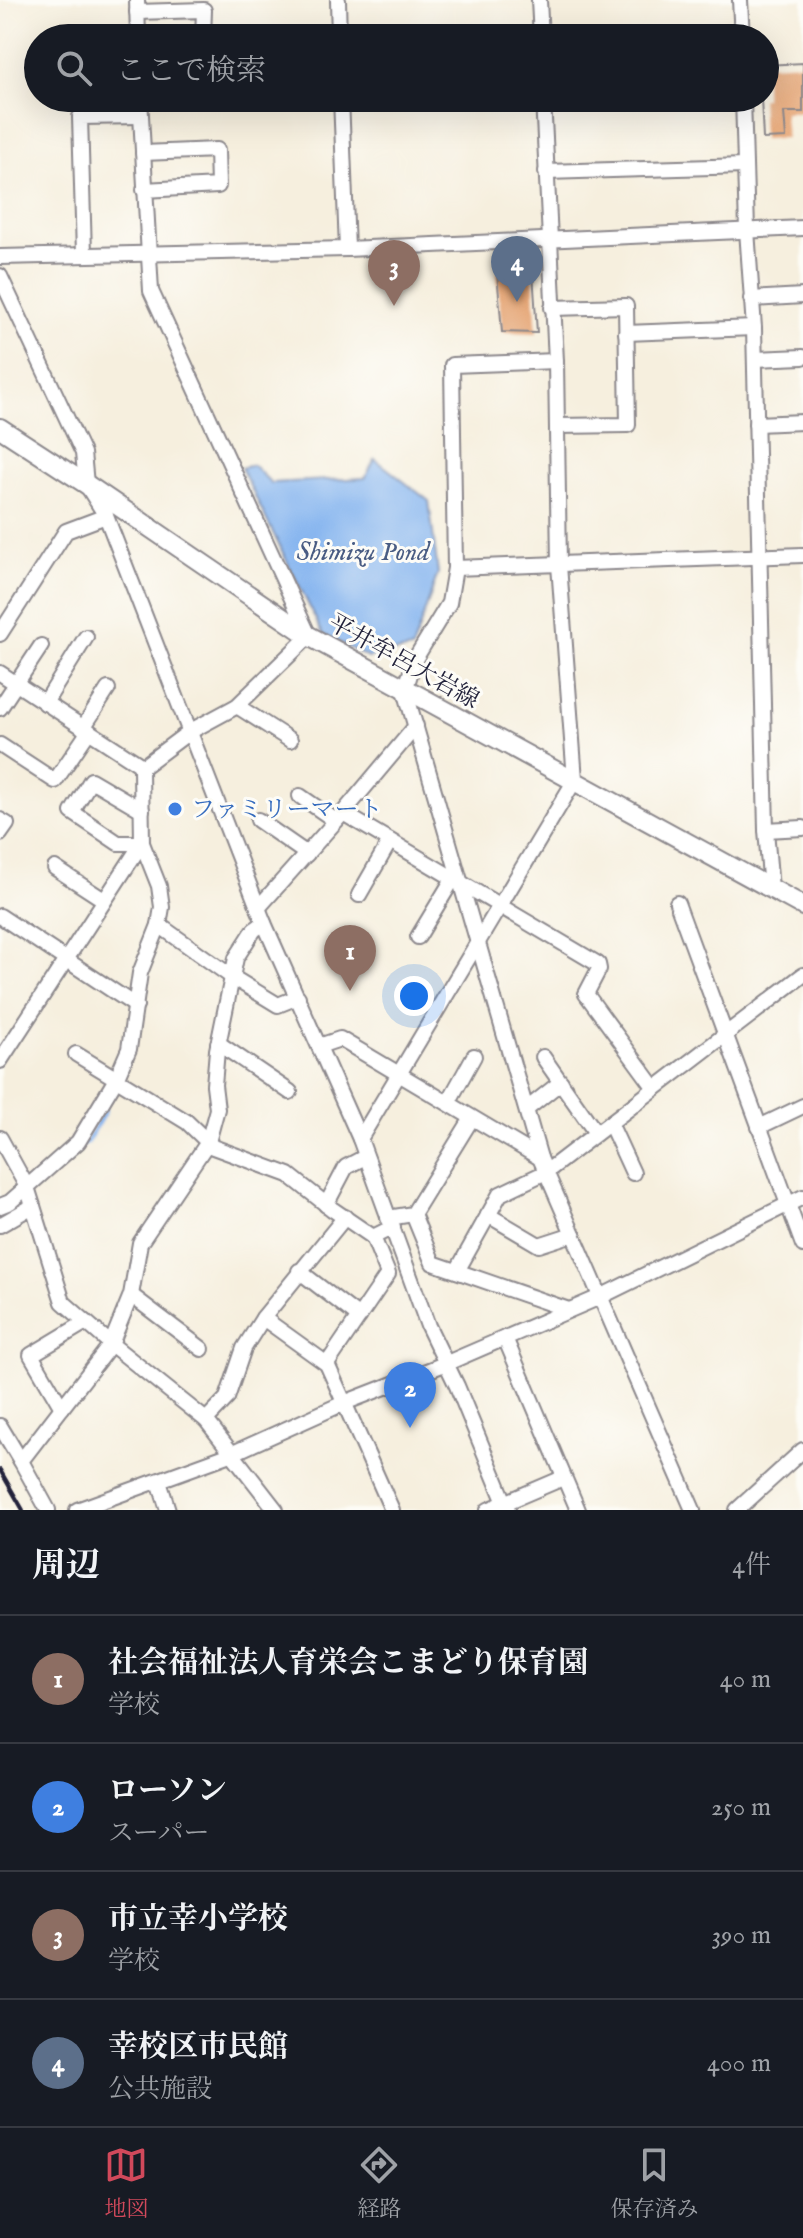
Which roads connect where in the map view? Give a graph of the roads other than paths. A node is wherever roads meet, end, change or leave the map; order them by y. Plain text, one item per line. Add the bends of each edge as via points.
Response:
1 (338, 0) edge
2 (539, 0) edge
3 (740, 0) edge
4 (137, 6) edge
5 (204, 24) edge
6 (339, 24) edge
7 (540, 24) edge
8 (741, 24) edge
9 (141, 112) edge
10 (342, 112) edge
11 (544, 112) edge
12 (743, 112) edge
13 (141, 116) junction
14 (143, 153) junction
15 (745, 166) junction
16 (546, 172) junction
17 (144, 190) junction
18 (803, 228) edge
19 (747, 230) junction
20 (548, 239) junction
21 (347, 249) junction
22 (147, 253) junction
23 (84, 254) junction
24 (0, 257) edge
25 (0, 276) edge
26 (803, 296) edge
27 (751, 299) junction
28 (552, 308) junction
29 (754, 328) junction
30 (626, 333) junction
31 (803, 357) edge
32 (755, 359) junction
33 (556, 361) junction
34 (803, 422) edge
35 (756, 424) junction
36 (557, 426) junction
37 (0, 428) edge
38 (86, 484) junction
39 (106, 516) junction
40 (803, 555) edge
41 (760, 557) junction
42 (559, 565) junction
43 (455, 568) junction
44 (0, 634) edge
45 (309, 636) junction
46 (86, 637) dead end
47 (41, 646) dead end
48 (0, 673) edge
49 (16, 684) junction
50 (108, 689) dead end
51 (405, 690) junction
52 (45, 703) junction
53 (237, 706) junction
54 (0, 708) edge
55 (416, 726) junction
56 (86, 729) junction
57 (189, 732) junction
58 (290, 740) dead end
59 (0, 745) edge
60 (141, 768) junction
61 (575, 780) junction
62 (300, 796) dead end
63 (142, 810) junction
64 (340, 817) junction
65 (0, 820) edge
66 (258, 820) dead end
67 (803, 828) edge
68 (766, 830) junction
69 (0, 834) edge
70 (390, 841) junction
71 (142, 843) junction
72 (307, 854) junction
73 (55, 868) dead end
74 (457, 881) junction
75 (771, 889) junction
76 (359, 895) dead end
77 (104, 900) junction
78 (677, 903) dead end
79 (803, 906) edge
80 (501, 907) junction
81 (258, 908) junction
82 (2, 922) edge
83 (264, 923) junction
84 (159, 925) junction
85 (418, 937) dead end
86 (478, 944) junction
87 (65, 959) junction
88 (803, 975) edge
89 (232, 977) junction
90 (298, 997) junction
91 (136, 1006) junction
92 (724, 1034) junction
93 (218, 1043) junction
94 (319, 1046) junction
95 (76, 1054) dead end
96 (474, 1056) dead end
97 (543, 1057) dead end
98 (0, 1061) edge
99 (400, 1074) junction
100 (116, 1079) junction
101 (561, 1082) junction
102 (655, 1088) junction
103 (290, 1092) dead end
104 (448, 1103) junction
105 (803, 1106) edge
106 (527, 1109) junction
107 (472, 1118) junction
108 (610, 1123) junction
109 (759, 1127) junction
110 (596, 1133) junction
111 (0, 1138) edge
112 (360, 1139) junction
113 (208, 1142) junction
114 (365, 1157) junction
115 (543, 1165) junction
116 (633, 1173) dead end
117 (30, 1195) junction
118 (803, 1197) edge
119 (326, 1205) junction
120 (789, 1205) junction
121 (0, 1206) edge
122 (413, 1214) junction
123 (488, 1215) junction
124 (345, 1217) junction
125 (390, 1223) junction
126 (0, 1225) edge
127 (573, 1234) junction
128 (373, 1237) junction
129 (803, 1245) edge
130 (299, 1271) junction
131 (457, 1271) junction
132 (131, 1295) junction
133 (600, 1297) junction
134 (569, 1310) junction
135 (359, 1317) junction
136 (263, 1318) junction
137 (86, 1322) junction
138 (505, 1338) junction
139 (111, 1344) junction
140 (202, 1349) dead end
141 (447, 1363) junction
142 (327, 1364) junction
143 (344, 1403) junction
144 (62, 1408) junction
145 (206, 1420) junction
146 (0, 1426) edge
147 (803, 1450) edge
148 (231, 1454) junction
149 (21, 1461) junction
150 (563, 1478) junction
151 (159, 1481) junction
152 (506, 1506) edge
153 (48, 1510) edge
154 (77, 1510) edge
155 (168, 1510) edge
156 (276, 1510) edge
157 (392, 1510) edge
158 (488, 1510) edge
159 (578, 1510) edge
160 (693, 1510) edge
161 (737, 1510) edge

1 - 6 street
2 - 7 street
3 - 8 street
4 - 5 street via 204,10
9 - 13 street
10 - 21 street
11 - 16 street
12 - 15 street
13 - 14 street
13 - 23 street via 80,117
14 - 17 street
14 - 17 street via 217,150 218,186
15 - 16 street
15 - 19 street
16 - 20 street
17 - 22 street
18 - 19 street
19 - 20 street
19 - 27 street
20 - 21 street
20 - 28 street
21 - 22 street
22 - 23 street
22 - 45 street via 151,291
23 - 24 street
25 - 38 street via 83,453
26 - 27 street
27 - 29 street
28 - 30 street via 626,306
28 - 33 street
29 - 30 street
29 - 32 street
30 - 36 street via 628,425
31 - 32 street
32 - 35 street
33 - 36 street
33 - 43 street via 452,365
34 - 35 street
35 - 41 street
36 - 42 street
37 - 38 main road, 平井牟呂大岩線
38 - 39 street
38 - 45 main road, 平井牟呂大岩線
39 - 44 street via 66,531
39 - 57 street
40 - 41 street
41 - 42 street
41 - 68 street
42 - 43 street
42 - 61 street
43 - 51 street via 449,603 415,659
45 - 51 main road, 平井牟呂大岩線
45 - 53 street
46 - 52 street
47 - 49 street
48 - 49 street
49 - 52 street
49 - 54 street
50 - 56 street
51 - 55 street
51 - 61 main road, 平井牟呂大岩線
52 - 56 street
53 - 57 street
53 - 58 street
55 - 64 street
55 - 74 street
56 - 59 street via 55,781
56 - 60 street
57 - 60 street
57 - 81 street
60 - 63 street
61 - 75 main road, 平井牟呂大岩線
61 - 80 street
62 - 64 street
63 - 71 street
63 - 71 street via 91,780 72,812 118,843
64 - 70 street
64 - 72 street
65 - 69 street via 7,824
66 - 72 street
67 - 68 street
68 - 75 street
70 - 74 street
70 - 76 street
71 - 77 street
71 - 84 street via 159,886
72 - 81 street
73 - 77 street
74 - 80 street
74 - 85 street
74 - 86 street
75 - 79 main road, 平井牟呂大岩線
77 - 87 street
78 - 92 street
80 - 86 street
80 - 102 street via 598,964 586,994
81 - 83 street
82 - 87 street
83 - 89 street via 236,958
83 - 90 street
84 - 89 street
84 - 91 street via 140,973
86 - 99 street
86 - 106 street
87 - 91 street
87 - 98 street
88 - 92 street
89 - 90 street via 278,1005
89 - 93 street
90 - 94 street
91 - 100 street via 129,1049
92 - 102 street
92 - 109 street
93 - 103 street
93 - 113 street via 217,1109
94 - 99 street via 340,1039
94 - 112 street
95 - 100 street
96 - 104 street
97 - 101 street
99 - 104 street
99 - 112 street
100 - 113 street via 187,1122
100 - 117 street via 78,1142
101 - 106 street
101 - 110 street
102 - 108 street
104 - 107 street
105 - 109 street
106 - 115 street
107 - 115 street
107 - 122 street
108 - 110 street
108 - 116 street
109 - 120 street
110 - 115 street
111 - 117 street
112 - 114 street
113 - 119 street via 289,1175
113 - 132 street via 140,1243
114 - 119 street via 346,1167
114 - 125 street
115 - 123 street via 500,1194
115 - 127 street
117 - 121 street
117 - 126 street
117 - 137 street via 63,1302
118 - 120 street
119 - 124 street
120 - 129 street
120 - 133 street
122 - 125 street
122 - 131 street via 433,1263
123 - 127 street via 539,1245
123 - 131 street
124 - 128 street
124 - 130 street
125 - 128 street
125 - 141 street
127 - 133 street
128 - 135 street via 388,1274
130 - 135 street
130 - 136 street
131 - 134 street
132 - 139 street
132 - 140 street
133 - 134 street
133 - 160 street
134 - 138 street
135 - 142 street
136 - 142 street
136 - 145 street via 244,1348 227,1398
137 - 139 street
137 - 144 street via 31,1355
138 - 141 street
138 - 150 street
139 - 144 street
139 - 145 street
141 - 143 street
141 - 152 street
142 - 143 street
143 - 148 street
143 - 157 street
144 - 149 street
145 - 148 street
146 - 149 street
147 - 161 street
148 - 151 street
148 - 156 street
149 - 153 street
150 - 152 street
150 - 159 street
151 - 154 street
151 - 155 street
152 - 158 street

